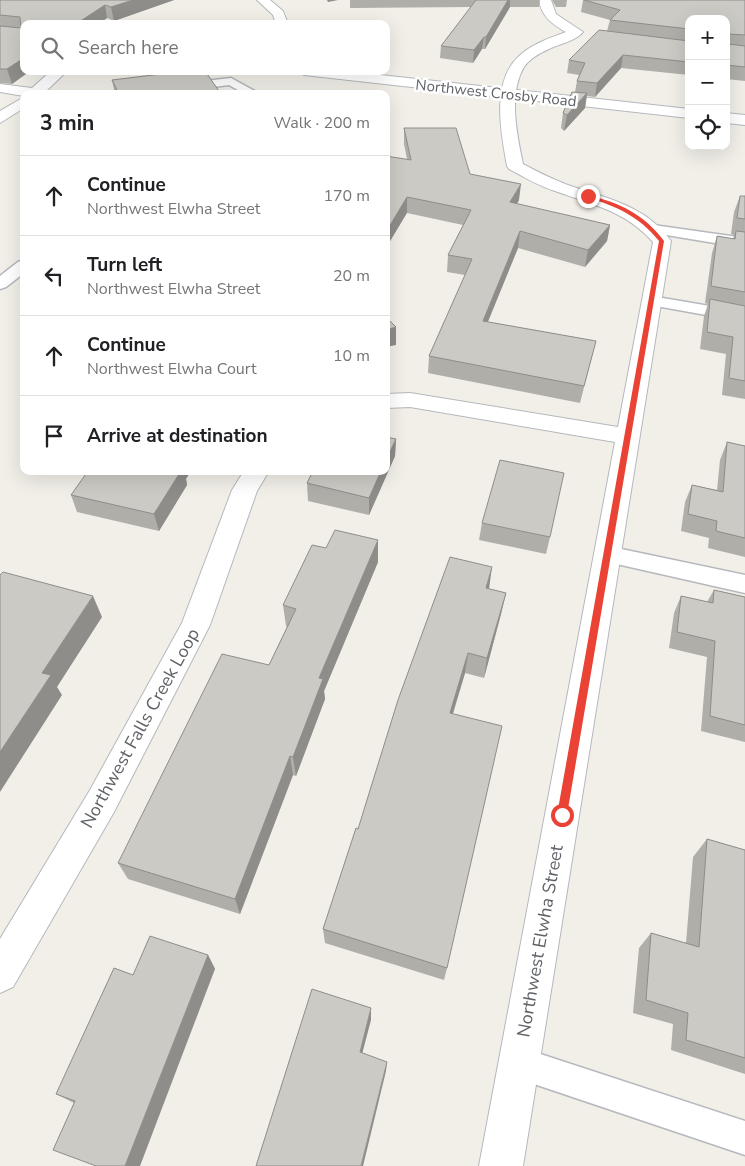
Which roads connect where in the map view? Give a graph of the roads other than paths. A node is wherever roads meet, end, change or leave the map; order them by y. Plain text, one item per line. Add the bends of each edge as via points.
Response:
1 (263, 0) edge
2 (545, 0) edge
3 (281, 20) edge
4 (577, 32) junction
5 (593, 36) edge
6 (55, 75) edge
7 (237, 75) edge
8 (339, 75) edge
9 (231, 80) junction
10 (0, 88) edge
11 (38, 90) edge
12 (156, 90) edge
13 (247, 90) edge
14 (20, 93) edge
15 (508, 94) junction
16 (20, 104) edge
17 (685, 114) edge
18 (0, 118) edge
19 (730, 118) edge
20 (745, 120) edge
21 (653, 229) junction
22 (745, 243) edge
23 (20, 267) edge
24 (0, 284) edge
25 (651, 302) junction
26 (745, 317) edge
27 (390, 401) edge
28 (628, 436) junction
29 (254, 475) edge
30 (607, 554) junction
31 (745, 584) edge
32 (0, 974) edge
33 (519, 1063) junction
34 (745, 1138) edge
35 (501, 1166) edge

1 - 3 street via 279,14
2 - 4 street via 546,10 556,21
4 - 5 street
4 - 15 street via 544,47 518,66
6 - 11 street
7 - 9 lane
8 - 15 street, Northwest Crosby Road
9 - 12 lane
9 - 13 lane
10 - 14 street
15 - 17 street, Northwest Crosby Road
15 - 21 street via 515,166 558,187 618,205
16 - 18 street
19 - 20 street
21 - 22 lane
21 - 25 street, Northwest Elwha Street via 662,241
23 - 24 lane
25 - 26 lane
25 - 28 street, Northwest Elwha Street
27 - 28 street via 428,402
28 - 30 street, Northwest Elwha Street
29 - 32 street, Northwest Falls Creek Loop via 196,625 102,801
30 - 31 lane
30 - 33 street, Northwest Elwha Street
33 - 34 lane
33 - 35 street, Northwest Elwha Street

